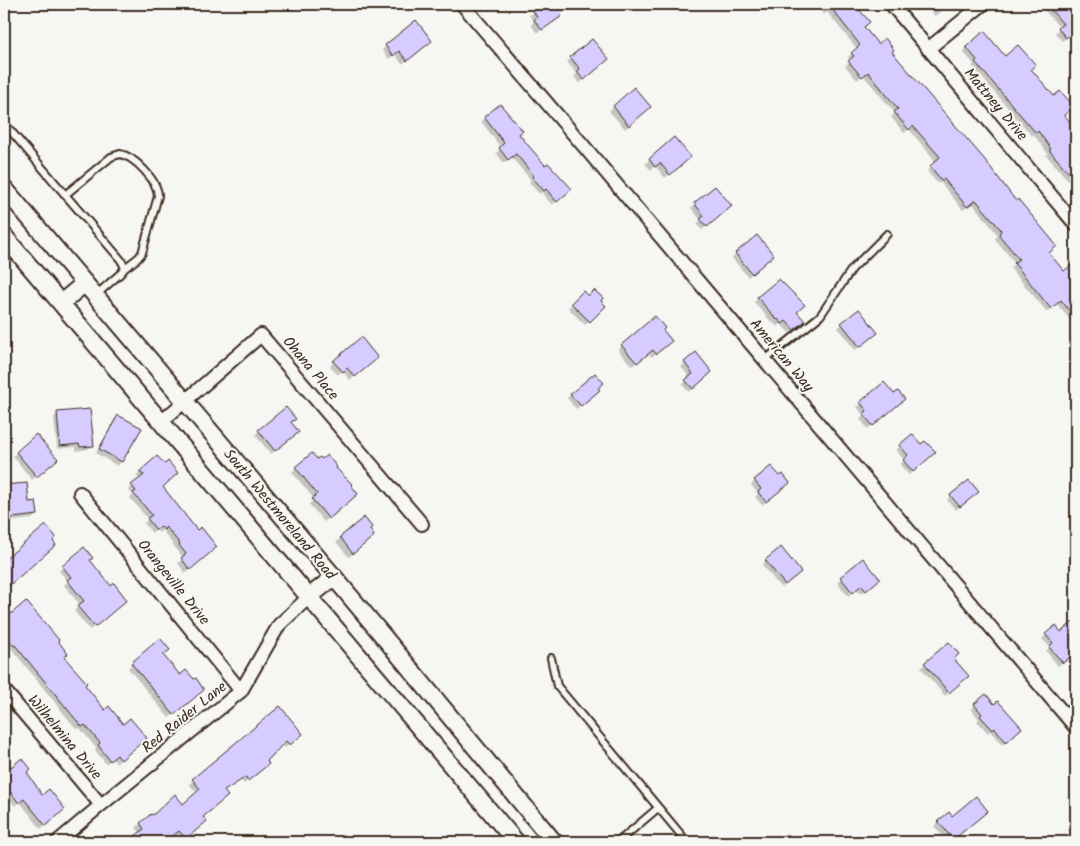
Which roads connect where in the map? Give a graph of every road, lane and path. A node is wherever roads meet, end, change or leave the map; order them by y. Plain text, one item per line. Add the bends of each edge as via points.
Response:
1 (462, 4) edge
2 (891, 4) edge
3 (983, 4) edge
4 (928, 49) junction
5 (4, 123) edge
6 (4, 188) edge
7 (65, 195) junction
8 (1076, 225) edge
9 (886, 234) dead end
10 (4, 236) edge
11 (124, 268) junction
12 (90, 289) junction
13 (61, 303) junction
14 (765, 360) junction
15 (185, 401) junction
16 (161, 422) junction
17 (80, 493) dead end
18 (422, 524) dead end
19 (334, 577) junction
20 (309, 597) junction
21 (552, 658) dead end
22 (4, 690) edge
23 (242, 691) junction
24 (1076, 728) edge
25 (101, 805) junction
26 (658, 808) junction
27 (57, 842) edge
28 (516, 842) edge
29 (554, 842) edge
30 (618, 842) edge
31 (686, 842) edge

1 - 14 street, American Way
2 - 4 street, Mattney Drive
3 - 4 street
4 - 8 street, Mattney Drive
5 - 7 lane
6 - 12 main road, South Westmoreland Road
7 - 11 lane via 121,260
7 - 11 lane via 111,157 124,154 138,163 156,187 158,196 142,253
9 - 14 lane via 852,270 820,316
10 - 13 main road, South Westmoreland Road
11 - 12 lane via 121,273
12 - 13 main road
12 - 15 main road, South Westmoreland Road
13 - 16 main road, South Westmoreland Road
14 - 24 street, American Way
15 - 16 street, Ohana Place
15 - 18 street, Ohana Place via 261,335
15 - 19 main road, South Westmoreland Road
16 - 20 main road, South Westmoreland Road
17 - 23 street, Orangeville Drive
19 - 20 main road
19 - 29 main road, South Westmoreland Road
20 - 23 street, Red Raider Lane via 279,625
20 - 28 main road, South Westmoreland Road
21 - 26 lane via 557,686
22 - 25 street, Wilhelmina Drive
23 - 25 street, Red Raider Lane
25 - 27 street, Red Raider Lane
26 - 30 lane
26 - 31 lane

